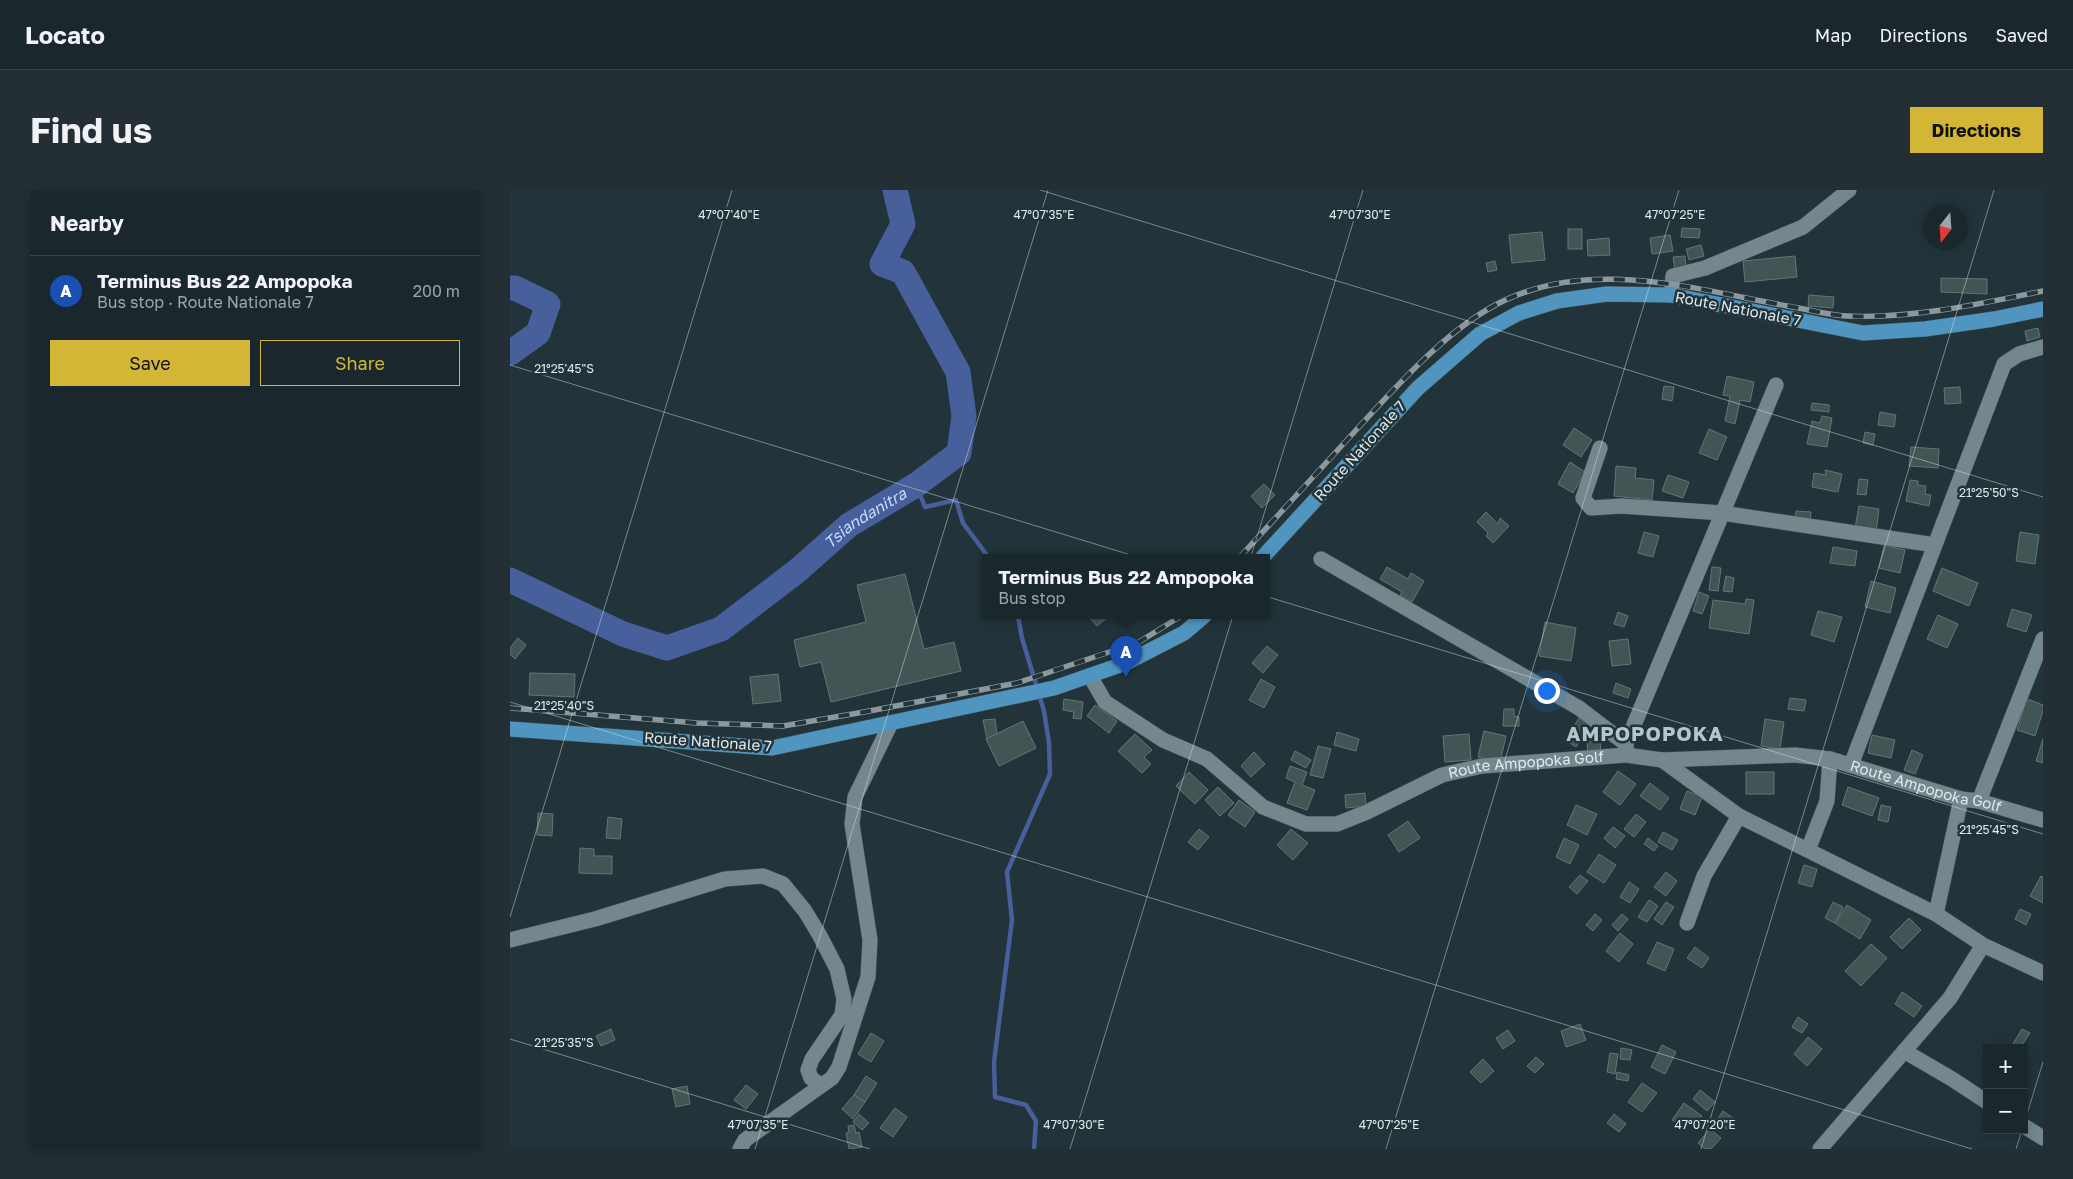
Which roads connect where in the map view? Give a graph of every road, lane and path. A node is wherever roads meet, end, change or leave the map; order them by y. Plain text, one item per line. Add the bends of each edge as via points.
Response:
1 (1849, 190) edge
2 (1671, 295) junction
3 (2043, 309) edge
4 (2043, 347) edge
5 (1776, 385) dead end
6 (1600, 448) dead end
7 (1722, 513) junction
8 (1935, 545) junction
9 (1266, 554) edge
10 (1321, 559) dead end
11 (1200, 619) edge
12 (2043, 639) edge
13 (1090, 676) junction
14 (891, 723) junction
15 (510, 729) edge
16 (1626, 749) junction
17 (1830, 759) junction
18 (1662, 760) junction
19 (1851, 764) junction
20 (1961, 799) junction
21 (1978, 802) junction
22 (1739, 816) junction
23 (2043, 820) edge
24 (1808, 850) junction
25 (1936, 914) junction
26 (1687, 923) dead end
27 (510, 940) edge
28 (1983, 945) junction
29 (2043, 973) edge
30 (1904, 1051) junction
31 (820, 1085) junction
32 (1983, 1099) edge
33 (2028, 1129) edge
34 (2043, 1138) edge
35 (740, 1149) edge
36 (1820, 1149) edge

1 - 2 street via 1803,227 1705,268 1673,276
2 - 3 main road, Route Nationale 7 via 1863,333 1926,329
2 - 9 main road, Route Nationale 7 via 1607,294 1557,301 1519,313 1480,334 1418,388
4 - 8 street via 2019,354 2004,364
5 - 7 street
6 - 7 street via 1582,498 1591,508 1621,506
7 - 8 street
7 - 16 street
8 - 19 street
10 - 16 street via 1578,708
11 - 13 main road, Route Nationale 7 via 1184,633 1126,663
12 - 21 street
13 - 14 main road, Route Nationale 7 via 1054,688
13 - 16 street, Route Ampopoka Golf via 1105,702 1163,740 1206,759 1263,807 1306,824 1337,824 1442,775 1482,766
14 - 15 main road, Route Nationale 7 via 772,748
14 - 31 street via 854,797 852,824 870,940 868,977 839,1067 832,1078
16 - 18 street, Route Ampopoka Golf
17 - 18 street, Route Ampopoka Golf via 1795,755
17 - 19 street, Route Ampopoka Golf
17 - 24 street via 1827,801
18 - 22 street
19 - 20 street, Route Ampopoka Golf
20 - 21 street, Route Ampopoka Golf
20 - 25 street
21 - 23 street, Route Ampopoka Golf
22 - 24 street
22 - 26 street via 1704,876
24 - 25 street
25 - 28 street
27 - 31 street via 595,919 725,879 763,876 783,884 820,936 837,969 844,999 842,1015 808,1070 811,1078
28 - 29 street
28 - 30 street via 1950,998
30 - 32 street
30 - 36 street
31 - 35 street via 745,1140
33 - 34 street

